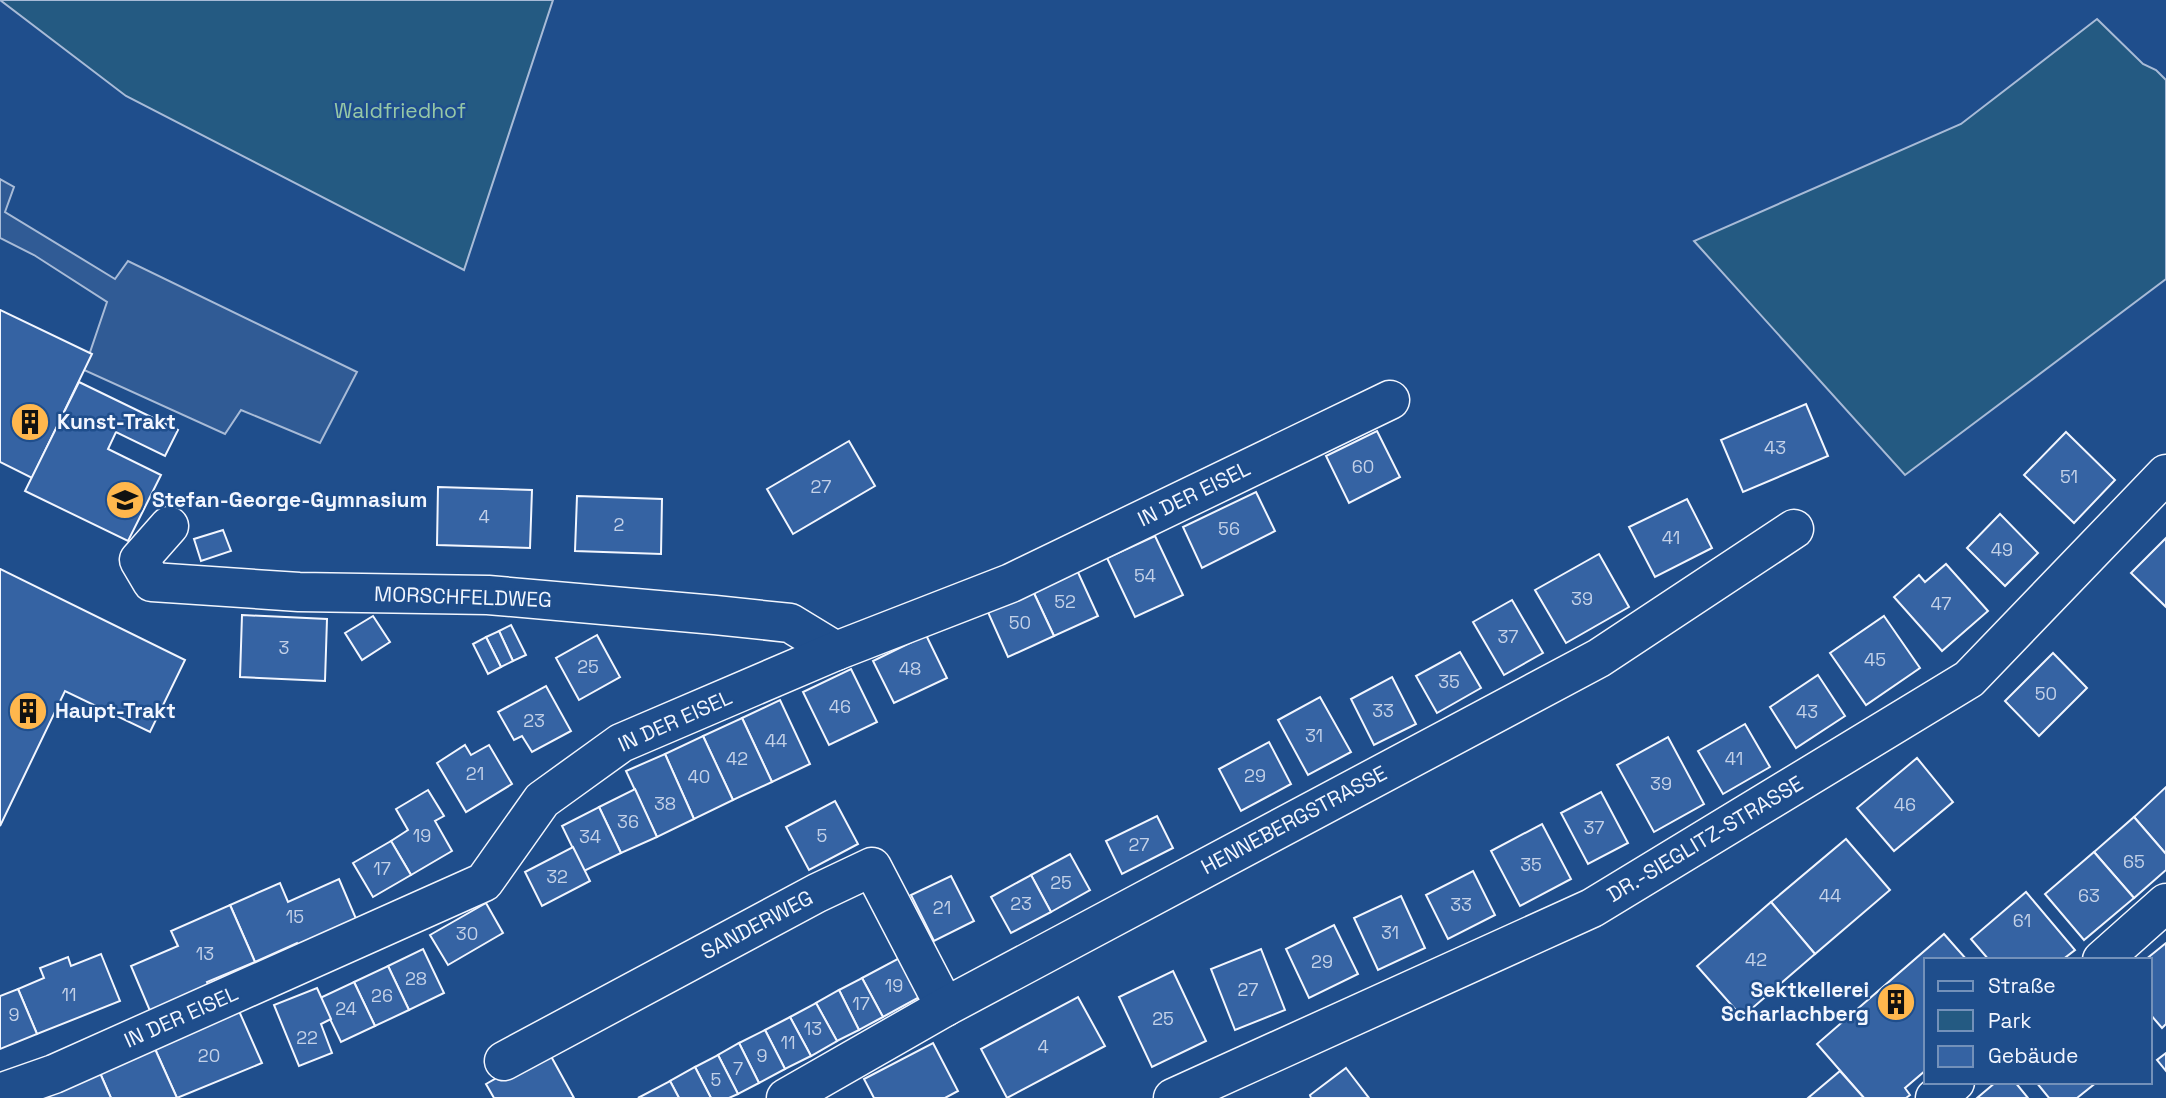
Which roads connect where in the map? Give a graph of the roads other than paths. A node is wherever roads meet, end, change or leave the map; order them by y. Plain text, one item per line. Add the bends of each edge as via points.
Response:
1 (1390, 400) dead end
2 (2166, 474) edge
3 (169, 526) dead end
4 (1794, 529) dead end
5 (836, 651) junction
6 (2166, 903) edge
7 (2104, 958) edge
8 (945, 1007) junction
9 (504, 1061) dead end
10 (1952, 1084) edge
11 (0, 1093) edge
12 (786, 1098) edge
13 (1173, 1098) edge
14 (1935, 1098) edge

1 - 5 street, IN DER EISEL via 1011,583
2 - 13 street, DR.-SIEGLITZ-STRASSE via 1969,678 1592,908
3 - 5 street, MORSCHFELDWEG via 139,560 152,582 299,592 488,595 715,615 790,623
4 - 8 street, HENNEBERGSTRASSE via 1599,658
5 - 11 street, IN DER EISEL via 621,743 542,800 484,882 54,1074
6 - 7 street
8 - 9 street, SANDERWEG via 872,867
8 - 12 street, HENNEBERGSTRASSE
10 - 14 street

